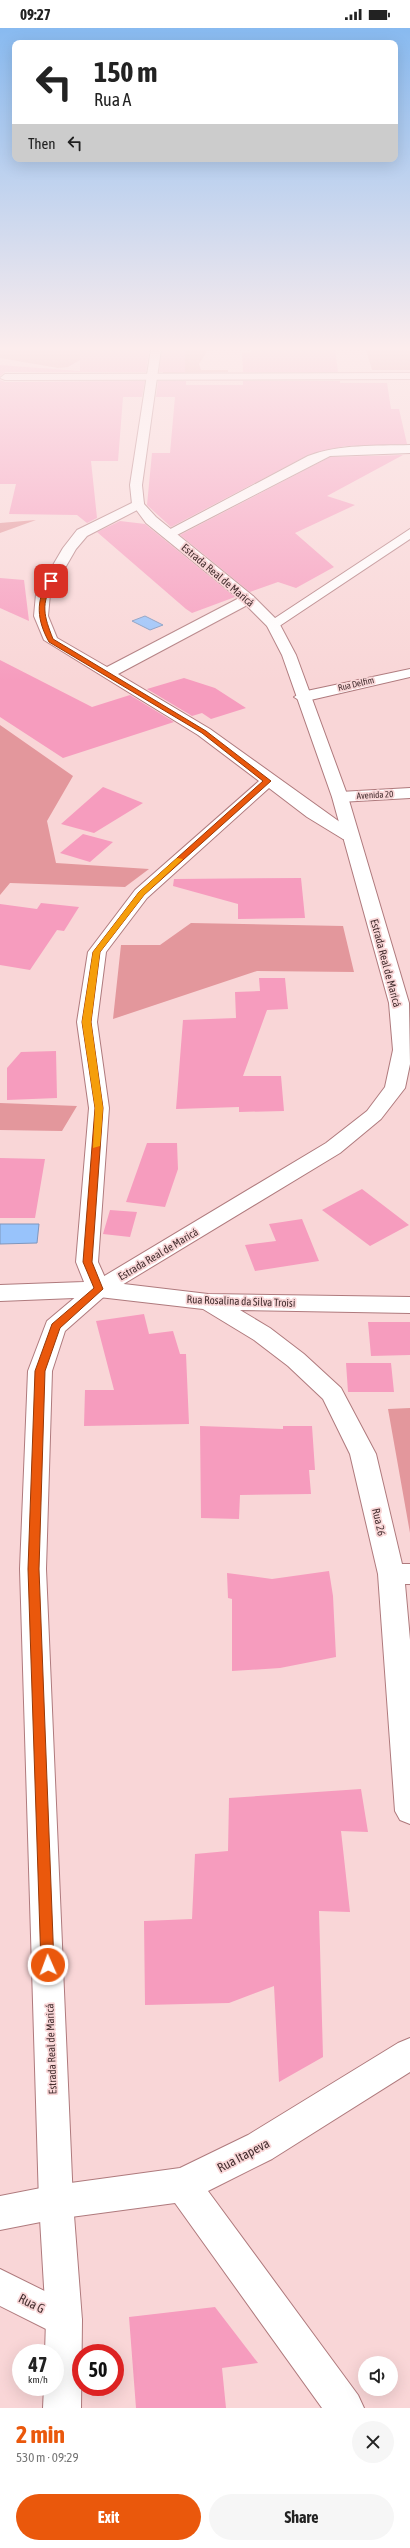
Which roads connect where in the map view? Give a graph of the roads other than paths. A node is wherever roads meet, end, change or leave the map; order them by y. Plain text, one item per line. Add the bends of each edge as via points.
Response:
1 (139, 460) edge
2 (310, 460) edge
3 (138, 504) junction
4 (410, 533) edge
5 (168, 534) junction
6 (248, 599) junction
7 (273, 624) junction
8 (410, 673) edge
9 (106, 674) junction
10 (302, 697) junction
11 (268, 781) junction
12 (410, 793) edge
13 (340, 797) junction
14 (349, 835) junction
15 (99, 1289) junction
16 (0, 1293) edge
17 (208, 1302) junction
18 (410, 1305) edge
19 (400, 1574) edge
20 (410, 1811) edge
21 (410, 2054) edge
22 (183, 2185) junction
23 (56, 2202) junction
24 (0, 2213) edge
25 (0, 2287) edge
26 (64, 2320) junction
27 (62, 2408) edge
28 (345, 2408) edge

1 - 3 street via 136,485
2 - 5 street
3 - 5 street, Estrada Real de Maricá via 151,520
3 - 9 street via 82,533 70,548 43,594 41,616 51,640
4 - 7 street
5 - 6 street, Estrada Real de Maricá
6 - 7 street, Estrada Real de Maricá
6 - 9 street
7 - 10 street, Estrada Real de Maricá via 289,655
8 - 10 street, Rua Delfim
9 - 11 street via 204,732
10 - 13 street, Estrada Real de Maricá
11 - 14 street
11 - 15 street via 141,894 96,952 86,1022 99,1108 87,1262
12 - 13 street, Avenida 20
13 - 14 street, Estrada Real de Maricá
14 - 15 street, Estrada Real de Maricá via 398,1003 403,1050 396,1088 374,1115 333,1148
15 - 16 street, Rua Rosalina da Silva Troisi
15 - 17 street, Rua Rosalina da Silva Troisi
15 - 23 street, Estrada Real de Maricá via 55,1327 40,1371 33,1569
17 - 18 street, Rua Rosalina da Silva Troisi
17 - 19 street, Rua 26 via 262,1334 296,1360 332,1394 363,1454
19 - 20 street, Rua 26
21 - 22 street, Rua Itapeva via 260,2147
22 - 23 street, Rua Itapeva
22 - 28 street
23 - 24 street
23 - 26 street, Estrada Real de Maricá
25 - 26 street, Rua G
26 - 27 street, Estrada Real de Maricá

